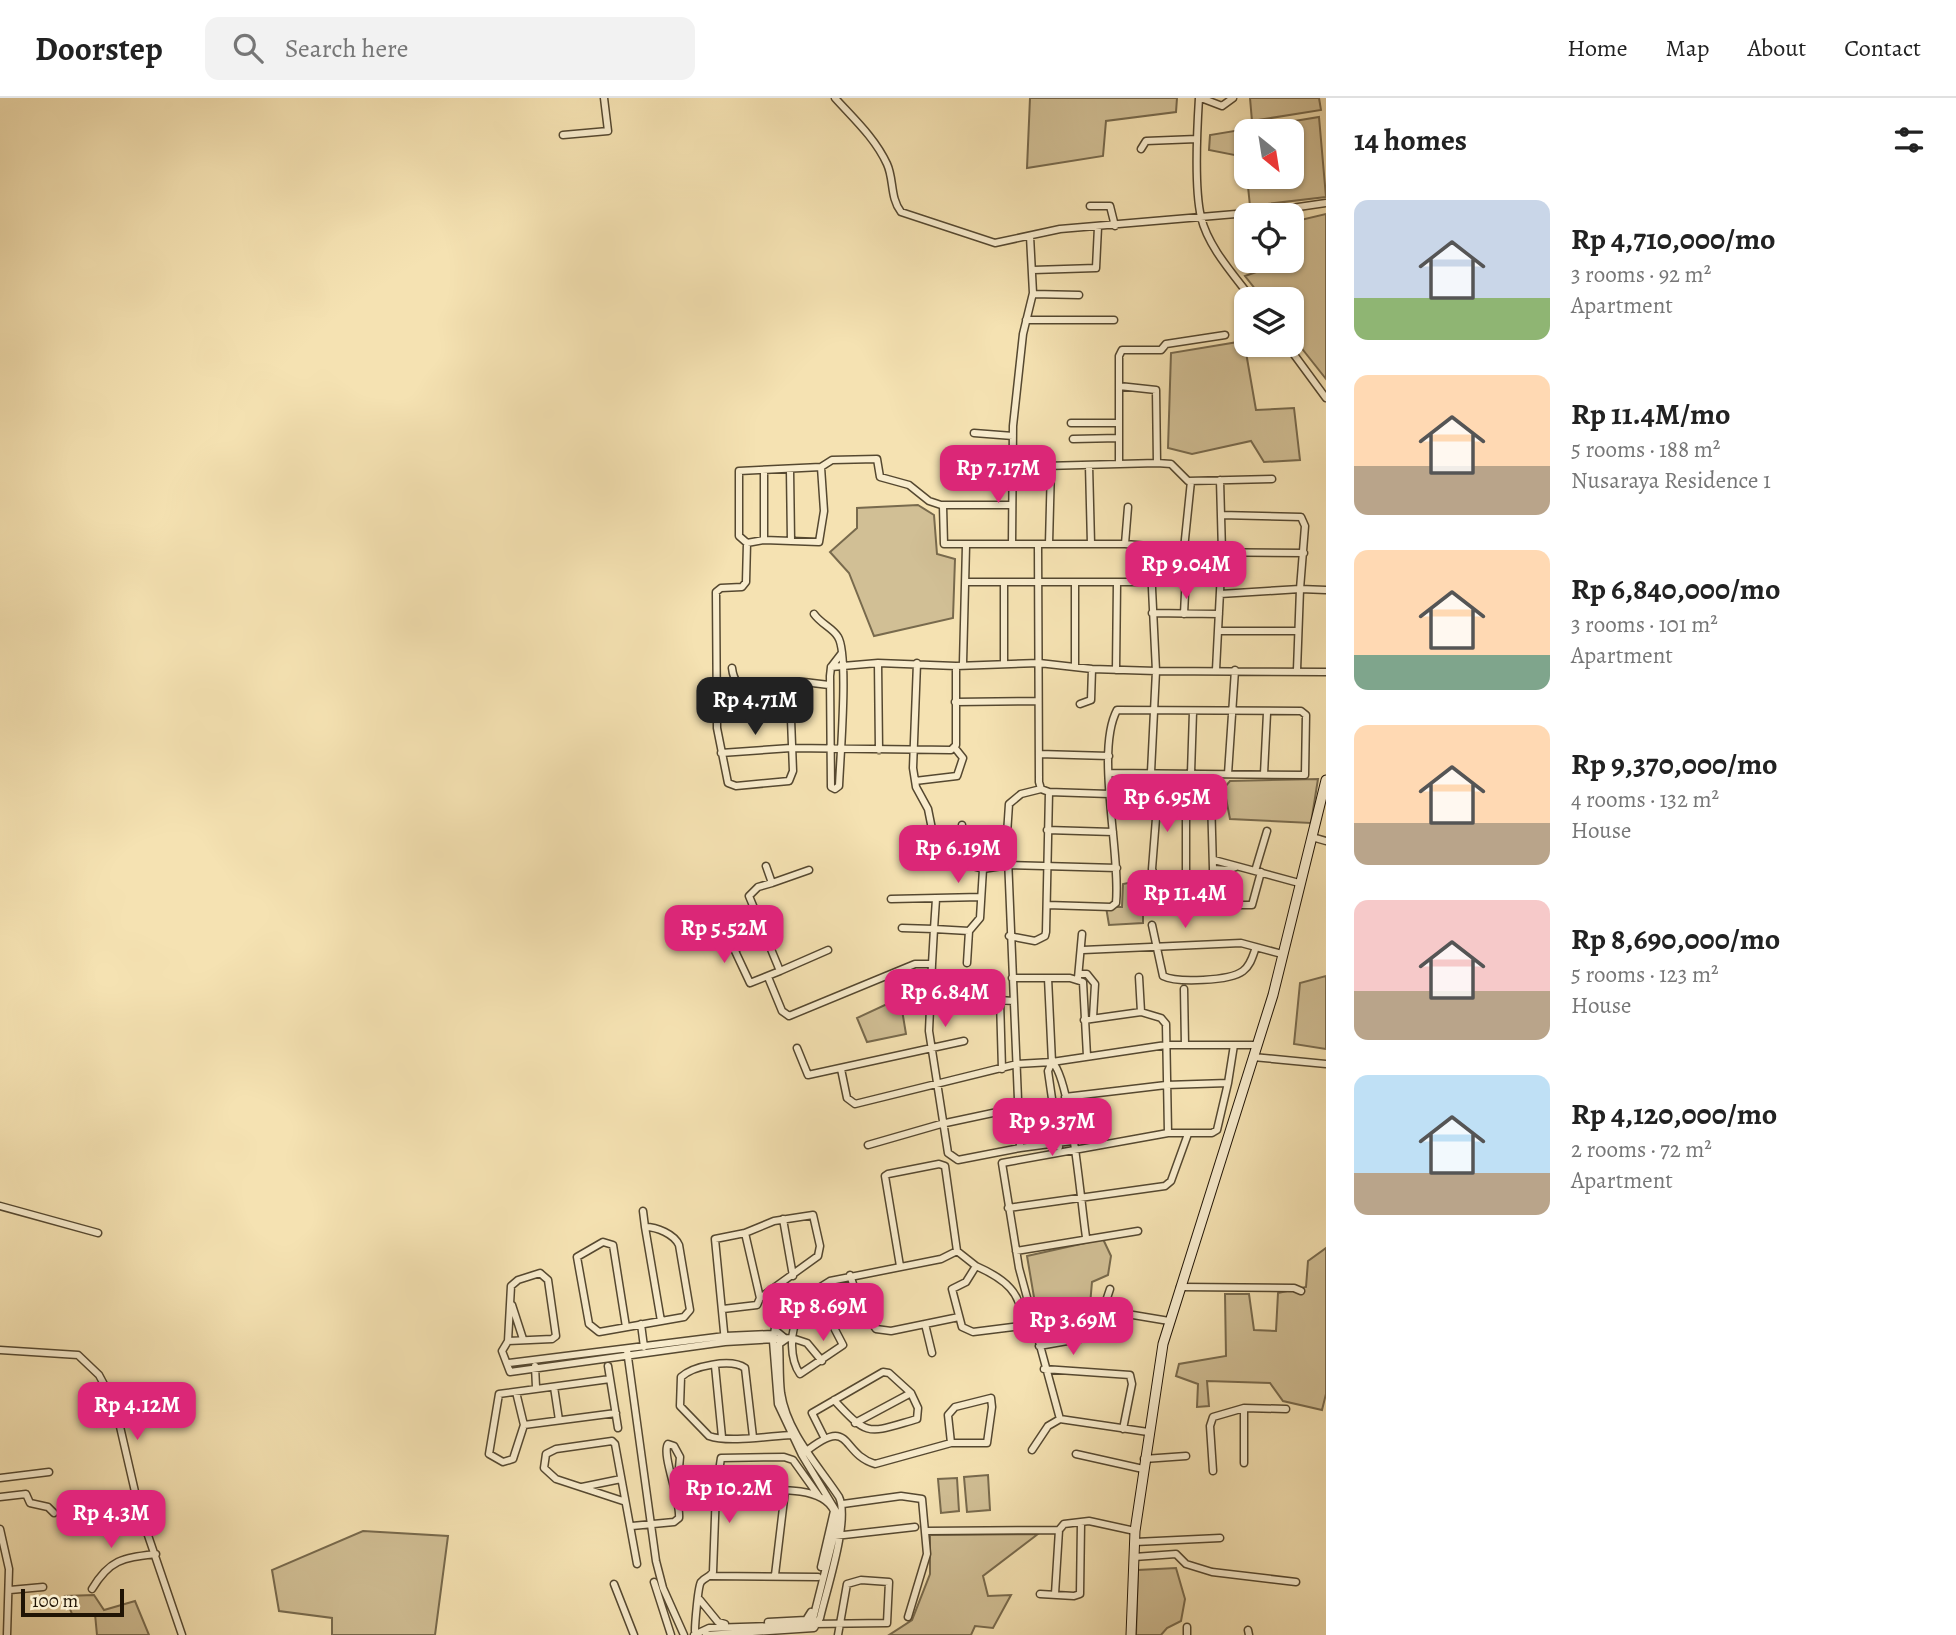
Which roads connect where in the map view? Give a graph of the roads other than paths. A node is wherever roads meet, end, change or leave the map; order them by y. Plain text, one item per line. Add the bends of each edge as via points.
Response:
1 (604, 98) edge
2 (835, 98) edge
3 (1200, 98) edge
4 (1233, 98) edge
5 (563, 135) dead end
6 (1197, 139) junction
7 (1141, 149) dead end
8 (1326, 203) edge
9 (1090, 206) dead end
10 (1201, 216) junction
11 (1115, 226) junction
12 (1098, 227) junction
13 (1030, 236) junction
14 (1033, 270) junction
15 (1244, 287) edge
16 (1033, 294) junction
17 (1079, 295) dead end
18 (1027, 320) junction
19 (1114, 320) dead end
20 (1225, 335) dead end
21 (1296, 357) edge
22 (1119, 386) junction
23 (1326, 398) edge
24 (1119, 422) junction
25 (1071, 423) dead end
26 (974, 433) dead end
27 (1013, 436) junction
28 (1119, 438) junction
29 (1073, 439) dead end
30 (952, 451) dead end
31 (1119, 463) junction
32 (1157, 463) junction
33 (1089, 465) junction
34 (1051, 466) junction
35 (821, 467) junction
36 (1013, 467) junction
37 (764, 470) junction
38 (790, 470) junction
39 (1272, 479) dead end
40 (1220, 480) junction
41 (1191, 481) junction
42 (1011, 505) junction
43 (943, 506) junction
44 (1128, 507) dead end
45 (1221, 515) junction
46 (764, 540) junction
47 (791, 541) junction
48 (747, 543) junction
49 (1012, 544) junction
50 (1049, 544) junction
51 (1091, 544) junction
52 (1125, 544) junction
53 (1038, 545) junction
54 (966, 546) junction
55 (1150, 547) junction
56 (1186, 551) junction
57 (1222, 552) junction
58 (1304, 553) junction
59 (965, 582) junction
60 (1004, 582) junction
61 (1038, 582) junction
62 (1150, 582) junction
63 (1075, 583) junction
64 (1116, 583) junction
65 (1300, 589) junction
66 (1326, 590) edge
67 (1220, 594) junction
68 (1152, 613) junction
69 (814, 614) dead end
70 (1184, 614) junction
71 (1219, 614) junction
72 (1218, 631) junction
73 (1297, 631) junction
74 (841, 654) junction
75 (878, 663) junction
76 (917, 663) junction
77 (1004, 663) junction
78 (1039, 663) junction
79 (960, 664) junction
80 (1075, 666) junction
81 (831, 667) junction
82 (843, 667) junction
83 (732, 668) dead end
84 (1093, 669) junction
85 (1116, 670) junction
86 (1216, 670) junction
87 (1235, 670) junction
88 (1297, 670) junction
89 (1156, 671) junction
90 (1326, 672) edge
91 (829, 685) junction
92 (790, 693) junction
93 (1038, 701) junction
94 (956, 702) junction
95 (1080, 704) dead end
96 (1154, 710) junction
97 (1231, 710) junction
98 (1193, 712) junction
99 (1267, 713) junction
100 (718, 716) junction
101 (791, 718) junction
102 (791, 748) junction
103 (829, 748) junction
104 (955, 748) junction
105 (840, 749) junction
106 (879, 750) junction
107 (915, 750) junction
108 (721, 753) junction
109 (1039, 754) junction
110 (1109, 756) junction
111 (1151, 772) junction
112 (1110, 773) junction
113 (1191, 773) junction
114 (1228, 774) junction
115 (1264, 774) junction
116 (1326, 780) edge
117 (915, 781) junction
118 (1041, 789) junction
119 (1049, 792) junction
120 (1160, 792) junction
121 (1186, 793) junction
122 (1110, 794) junction
123 (962, 825) dead end
124 (1047, 830) junction
125 (1268, 831) dead end
126 (1112, 832) junction
127 (1312, 837) junction
128 (1326, 841) edge
129 (962, 846) junction
130 (1214, 860) junction
131 (1008, 865) junction
132 (765, 866) dead end
133 (1045, 866) junction
134 (1236, 867) junction
135 (1117, 868) junction
136 (983, 869) junction
137 (1214, 869) junction
138 (809, 870) dead end
139 (1258, 871) junction
140 (772, 883) junction
141 (1299, 883) junction
142 (981, 897) junction
143 (891, 899) dead end
144 (936, 899) junction
145 (1186, 904) junction
146 (1214, 904) junction
147 (1047, 905) junction
148 (1152, 925) dead end
149 (902, 928) dead end
150 (934, 929) junction
151 (969, 931) junction
152 (765, 932) junction
153 (1082, 934) dead end
154 (1009, 936) junction
155 (1156, 946) junction
156 (1256, 947) junction
157 (828, 950) dead end
158 (1083, 950) junction
159 (1282, 954) junction
160 (967, 963) dead end
161 (933, 964) junction
162 (780, 971) junction
163 (1078, 976) junction
164 (768, 977) junction
165 (1139, 977) dead end
166 (1012, 978) junction
167 (1048, 978) junction
168 (1184, 989) dead end
169 (1013, 1001) junction
170 (1141, 1012) junction
171 (1093, 1018) junction
172 (1084, 1020) junction
173 (964, 1041) dead end
174 (1166, 1045) junction
175 (1185, 1045) junction
176 (1234, 1045) junction
177 (1256, 1045) junction
178 (930, 1046) junction
179 (1001, 1047) junction
180 (1017, 1047) junction
181 (797, 1048) dead end
182 (1087, 1056) junction
183 (1253, 1057) junction
184 (1052, 1062) junction
185 (1017, 1064) junction
186 (1326, 1064) edge
187 (841, 1069) junction
188 (1002, 1069) junction
189 (1228, 1083) junction
190 (936, 1084) junction
191 (1166, 1086) junction
192 (1065, 1097) junction
193 (1021, 1107) junction
194 (1068, 1112) junction
195 (1055, 1116) junction
196 (941, 1124) junction
197 (1168, 1133) junction
198 (1188, 1134) junction
199 (1072, 1141) junction
200 (1059, 1143) junction
201 (868, 1145) dead end
202 (1020, 1147) junction
203 (1074, 1150) junction
204 (999, 1151) junction
205 (1060, 1152) junction
206 (1002, 1163) junction
207 (1079, 1198) junction
208 (0, 1206) edge
209 (1008, 1208) junction
210 (643, 1211) dead end
211 (783, 1219) junction
212 (645, 1227) junction
213 (1138, 1231) dead end
214 (99, 1233) dead end
215 (745, 1233) junction
216 (1086, 1237) junction
217 (957, 1251) junction
218 (1016, 1251) junction
219 (900, 1266) junction
220 (976, 1266) junction
221 (847, 1275) junction
222 (793, 1276) junction
223 (1178, 1287) junction
224 (1110, 1289) dead end
225 (1301, 1291) dead end
226 (761, 1298) junction
227 (511, 1303) junction
228 (835, 1303) dead end
229 (723, 1309) junction
230 (1103, 1310) junction
231 (821, 1311) junction
232 (959, 1317) junction
233 (661, 1321) junction
234 (1034, 1321) junction
235 (1169, 1321) junction
236 (641, 1324) junction
237 (925, 1324) junction
238 (626, 1327) junction
239 (1107, 1334) dead end
240 (774, 1335) junction
241 (523, 1339) junction
242 (725, 1339) junction
243 (789, 1339) junction
244 (508, 1341) junction
245 (1040, 1346) junction
246 (644, 1348) junction
247 (0, 1350) edge
248 (627, 1353) junction
249 (932, 1353) dead end
250 (822, 1361) junction
251 (535, 1364) junction
252 (608, 1366) dead end
253 (715, 1366) junction
254 (1044, 1369) junction
255 (610, 1379) junction
256 (536, 1387) junction
257 (554, 1387) junction
258 (516, 1392) junction
259 (911, 1393) junction
260 (834, 1400) junction
261 (1244, 1408) junction
262 (1286, 1409) dead end
263 (616, 1413) junction
264 (1060, 1419) junction
265 (559, 1420) junction
266 (855, 1423) junction
267 (524, 1425) junction
268 (618, 1428) dead end
269 (1123, 1429) junction
270 (1148, 1432) junction
271 (791, 1435) junction
272 (722, 1437) junction
273 (753, 1437) junction
274 (824, 1437) junction
275 (951, 1443) junction
276 (1032, 1450) dead end
277 (804, 1453) junction
278 (1076, 1454) dead end
279 (1186, 1456) dead end
280 (1244, 1462) dead end
281 (1143, 1464) junction
282 (1213, 1471) dead end
283 (49, 1472) dead end
284 (0, 1478) edge
285 (621, 1479) junction
286 (829, 1481) junction
287 (581, 1487) junction
288 (822, 1487) junction
289 (677, 1490) junction
290 (716, 1491) junction
291 (785, 1491) junction
292 (818, 1495) junction
293 (0, 1497) edge
294 (623, 1501) junction
295 (843, 1504) junction
296 (139, 1509) junction
297 (54, 1513) dead end
298 (1081, 1523) junction
299 (650, 1524) junction
300 (82, 1525) dead end
301 (632, 1526) junction
302 (915, 1527) dead end
303 (0, 1529) edge
304 (1059, 1530) junction
305 (926, 1531) junction
306 (1135, 1531) junction
307 (836, 1536) junction
308 (1220, 1538) dead end
309 (1135, 1542) junction
310 (156, 1555) junction
311 (1134, 1557) junction
312 (637, 1564) dead end
313 (775, 1575) junction
314 (710, 1576) junction
315 (818, 1577) junction
316 (654, 1582) dead end
317 (1296, 1582) dead end
318 (614, 1584) dead end
319 (43, 1587) dead end
320 (92, 1589) dead end
321 (10, 1592) junction
322 (0, 1594) edge
323 (1040, 1594) dead end
324 (1055, 1594) junction
325 (700, 1600) junction
326 (908, 1617) dead end
327 (814, 1624) junction
328 (838, 1626) junction
329 (695, 1633) edge
330 (7, 1635) edge
331 (182, 1635) edge
332 (634, 1635) edge
333 (670, 1635) edge
334 (684, 1635) edge
335 (706, 1635) edge
336 (838, 1635) edge
337 (1131, 1635) edge

1 - 5 street via 608,131
2 - 13 street via 882,154 901,212 989,242
3 - 4 street via 1222,106
3 - 6 street
6 - 7 street via 1146,141
6 - 10 street
8 - 10 street
9 - 11 street via 1110,206
10 - 11 street
10 - 15 street via 1209,237
11 - 12 street
12 - 13 street
12 - 14 street via 1096,268
13 - 14 street
14 - 16 street
16 - 17 street
16 - 18 street
18 - 19 street
18 - 27 street
20 - 22 street via 1166,344 1161,350 1122,350
21 - 23 street
22 - 24 street
22 - 32 street via 1156,390
24 - 25 street
24 - 28 street
26 - 27 street
27 - 36 street
28 - 29 street
28 - 31 street
30 - 36 street via 955,463 963,468
31 - 32 street
31 - 33 street
32 - 41 street via 1171,464
33 - 34 street
33 - 51 street
34 - 36 street
34 - 50 street
35 - 38 street
35 - 43 street via 832,460 877,459 880,477 909,485
35 - 47 street via 824,511 820,540
36 - 42 street
37 - 38 street
37 - 46 street
37 - 48 street via 737,472 739,536
38 - 47 street
39 - 40 street
40 - 41 street
40 - 45 street
41 - 56 street
42 - 43 street
42 - 49 street
43 - 54 street via 942,543
44 - 52 street
45 - 57 street
45 - 58 street via 1301,517
46 - 47 street
46 - 48 street
48 - 100 street via 744,585 716,592
49 - 53 street
49 - 54 street
50 - 51 street
50 - 53 street
51 - 52 street
52 - 55 street
53 - 61 street
54 - 59 street
55 - 56 street
55 - 62 street
56 - 57 street
56 - 70 street
57 - 58 street
57 - 67 street
58 - 65 street
59 - 60 street
59 - 79 street
60 - 61 street
60 - 77 street
61 - 63 street
61 - 78 street
62 - 64 street
62 - 68 street
63 - 64 street
63 - 80 street
64 - 85 street
65 - 66 street
65 - 67 street
65 - 73 street
67 - 71 street
68 - 70 street
68 - 89 street
69 - 74 street via 839,638
70 - 71 street
71 - 72 street
72 - 73 street
72 - 86 street
73 - 88 street
74 - 81 street
74 - 82 street
75 - 76 street
75 - 82 street
75 - 106 street
76 - 79 street
76 - 107 street
77 - 78 street
77 - 79 street
78 - 80 street
78 - 93 street
79 - 94 street
80 - 84 street
81 - 82 street
81 - 91 street
82 - 105 street
83 - 92 street via 736,684 748,693
84 - 85 street
84 - 95 street via 1091,700
85 - 89 street
86 - 87 street
86 - 89 street
87 - 88 street
87 - 97 street
88 - 90 street
89 - 96 street
91 - 92 street via 804,682
91 - 103 street
92 - 101 street
93 - 94 street
93 - 109 street
94 - 104 street
96 - 98 street
96 - 110 street via 1116,711
96 - 111 street
97 - 98 street
97 - 99 street
97 - 114 street
98 - 113 street
99 - 115 street
99 - 115 street via 1301,711 1306,715 1306,773
100 - 101 street
100 - 108 street
101 - 102 street
102 - 103 street
102 - 108 street
102 - 108 street via 789,781 736,786 728,783
103 - 105 street
103 - 105 street via 831,787 835,789 839,786
104 - 107 street
104 - 117 street via 962,758 957,776
105 - 106 street
106 - 107 street
107 - 117 street
109 - 110 street
109 - 118 street
110 - 112 street
111 - 112 street
111 - 113 street
111 - 120 street
112 - 122 street
113 - 114 street
114 - 115 street
116 - 127 street
117 - 129 street via 928,809 935,844
118 - 119 street
118 - 131 street via 1021,794 1009,804
119 - 122 street
119 - 124 street
120 - 121 street
120 - 145 street via 1152,849 1154,877 1163,902
121 - 130 street via 1205,793 1211,798
121 - 145 street
122 - 126 street
123 - 129 street
124 - 126 street
124 - 133 street
125 - 139 street
126 - 135 street
127 - 128 street
127 - 141 street
129 - 136 street via 964,865
130 - 134 street
130 - 137 street
131 - 133 street
131 - 136 street
131 - 154 street
132 - 140 street
133 - 135 street
133 - 147 street
134 - 137 street
134 - 139 street
135 - 147 street via 1112,907
136 - 142 street
137 - 146 street
138 - 140 street
139 - 141 street
139 - 146 street via 1252,905
140 - 152 street via 758,887 750,896
141 - 159 street
142 - 144 street
142 - 151 street via 980,918
143 - 144 street
144 - 150 street
145 - 146 street
147 - 154 street via 1045,936 1035,941
148 - 155 street
149 - 150 street
150 - 151 street
150 - 161 street
151 - 160 street
152 - 162 street
152 - 164 street via 740,945 735,954 749,982
153 - 158 street
154 - 166 street
155 - 156 street via 1203,942
155 - 156 street via 1163,976 1174,981 1238,974 1249,964
155 - 158 street
156 - 159 street
157 - 162 street
158 - 163 street
159 - 177 street
161 - 164 street via 915,964 789,1016 782,1011
161 - 178 street
162 - 164 street
163 - 167 street
163 - 171 street via 1087,974 1095,984
163 - 172 street via 1084,984
165 - 170 street
166 - 167 street
166 - 169 street
167 - 184 street
168 - 175 street
169 - 179 street via 1000,1000
169 - 180 street
170 - 171 street
170 - 174 street via 1164,1021
171 - 172 street
172 - 182 street
173 - 178 street
174 - 175 street
174 - 182 street
174 - 191 street
175 - 176 street
176 - 177 street
176 - 189 street
177 - 183 street
178 - 187 street
178 - 190 street
179 - 180 street
179 - 188 street
180 - 185 street
181 - 187 street via 808,1075
182 - 184 street
183 - 186 street
183 - 223 street
184 - 185 street
184 - 192 street via 1058,1068
184 - 195 street via 1048,1071
185 - 188 street
185 - 193 street
187 - 190 street via 852,1104
188 - 190 street
189 - 191 street
189 - 198 street via 1217,1130
190 - 196 street
191 - 192 street
191 - 197 street
192 - 194 street
193 - 196 street
193 - 202 street
194 - 195 street
194 - 199 street
195 - 200 street
196 - 201 street
196 - 204 street via 948,1153 954,1159
197 - 198 street
197 - 203 street
198 - 207 street via 1167,1185
199 - 200 street
199 - 203 street
200 - 202 street
200 - 205 street
202 - 204 street
203 - 205 street
203 - 207 street
204 - 206 street
205 - 206 street
206 - 209 street
207 - 209 street
207 - 216 street
208 - 214 street
209 - 218 street
210 - 212 street
211 - 215 street
211 - 222 street
211 - 222 street via 810,1213 816,1220 819,1252
212 - 233 street
212 - 233 street via 676,1239 681,1256 690,1310 684,1317
213 - 216 street
215 - 226 street
215 - 229 street via 713,1241
216 - 218 street
217 - 219 street via 941,1259
217 - 219 street via 945,1166 888,1174
217 - 220 street
218 - 234 street
219 - 221 street
220 - 232 street via 966,1282 952,1289
220 - 232 street via 1017,1295 1021,1326 970,1332
221 - 237 street via 860,1308 876,1329 891,1331
221 - 240 street via 781,1312
222 - 226 street
223 - 225 street
223 - 235 street
224 - 230 street
226 - 229 street via 752,1308
227 - 241 street
227 - 241 street via 511,1286 518,1280 540,1273 547,1278 557,1334 552,1339
227 - 244 street
228 - 231 street
229 - 242 street
230 - 234 street
230 - 235 street
231 - 243 street via 805,1310
231 - 250 street via 843,1345
232 - 237 street
233 - 236 street
234 - 245 street
235 - 270 street
236 - 238 street
236 - 246 street
237 - 249 street
238 - 238 street via 597,1332 589,1324 577,1258 603,1242 614,1247
239 - 245 street
240 - 242 street
240 - 243 street
240 - 243 street
240 - 271 street via 777,1399
241 - 244 street
242 - 246 street
242 - 248 street
243 - 250 street via 807,1343
243 - 250 street via 800,1374
243 - 277 street via 779,1344 782,1395
244 - 251 street via 502,1351 509,1363
245 - 254 street
246 - 248 street
247 - 296 street via 78,1355 99,1375 115,1405
248 - 251 street
248 - 299 street
251 - 256 street
252 - 255 street
253 - 272 street
253 - 272 street via 684,1374 678,1398 687,1416 709,1436
253 - 273 street via 736,1363 745,1367
254 - 264 street
254 - 269 street via 1130,1375
255 - 257 street
255 - 263 street
256 - 257 street
256 - 258 street
257 - 265 street
258 - 267 street
258 - 267 street via 502,1392 496,1399 489,1454 503,1462 513,1459
259 - 260 street via 886,1371
259 - 266 street
259 - 266 street via 917,1419 869,1431
260 - 266 street
260 - 274 street via 812,1413
261 - 262 street
261 - 280 street
261 - 282 street via 1210,1420
263 - 265 street
263 - 268 street
264 - 269 street
264 - 276 street via 1048,1426
265 - 267 street
269 - 270 street
270 - 281 street
271 - 273 street
271 - 277 street
272 - 273 street
274 - 275 street via 842,1438 875,1464
274 - 277 street
275 - 275 street via 948,1415 952,1409 991,1398 989,1440
277 - 286 street
277 - 288 street
278 - 281 street
279 - 281 street
281 - 306 street
283 - 284 street
285 - 287 street
285 - 287 street via 612,1441 546,1454 544,1468 553,1478
285 - 294 street
286 - 288 street
286 - 295 street
287 - 294 street
288 - 307 street via 838,1512
289 - 289 street via 680,1457 668,1444 666,1453
289 - 299 street via 679,1518
290 - 291 street
290 - 292 street via 721,1458 784,1457 797,1464
290 - 314 street
291 - 292 street
291 - 313 street
292 - 315 street via 834,1511
293 - 297 street via 26,1494 30,1503
294 - 301 street
295 - 305 street via 918,1497 924,1503
295 - 307 street
296 - 300 street
296 - 310 street
298 - 304 street via 1066,1523
298 - 306 street
298 - 324 street via 1080,1594
299 - 301 street
299 - 334 street via 661,1581
301 - 312 street
302 - 307 street
303 - 321 street
304 - 305 street
304 - 324 street
305 - 326 street via 925,1566
306 - 309 street
307 - 327 street
308 - 309 street
309 - 311 street
310 - 320 street via 120,1560 100,1575
310 - 331 street
311 - 317 street via 1176,1555 1186,1564 1211,1572
311 - 337 street
313 - 314 street
313 - 315 street
314 - 325 street via 698,1587
315 - 325 street via 806,1620 720,1623
316 - 333 street
318 - 332 street
319 - 321 street
321 - 322 street
321 - 330 street
323 - 324 street
325 - 329 street
327 - 328 street
327 - 329 street via 709,1628
327 - 335 street via 808,1630
328 - 328 street via 849,1582 890,1583 888,1622
328 - 336 street

